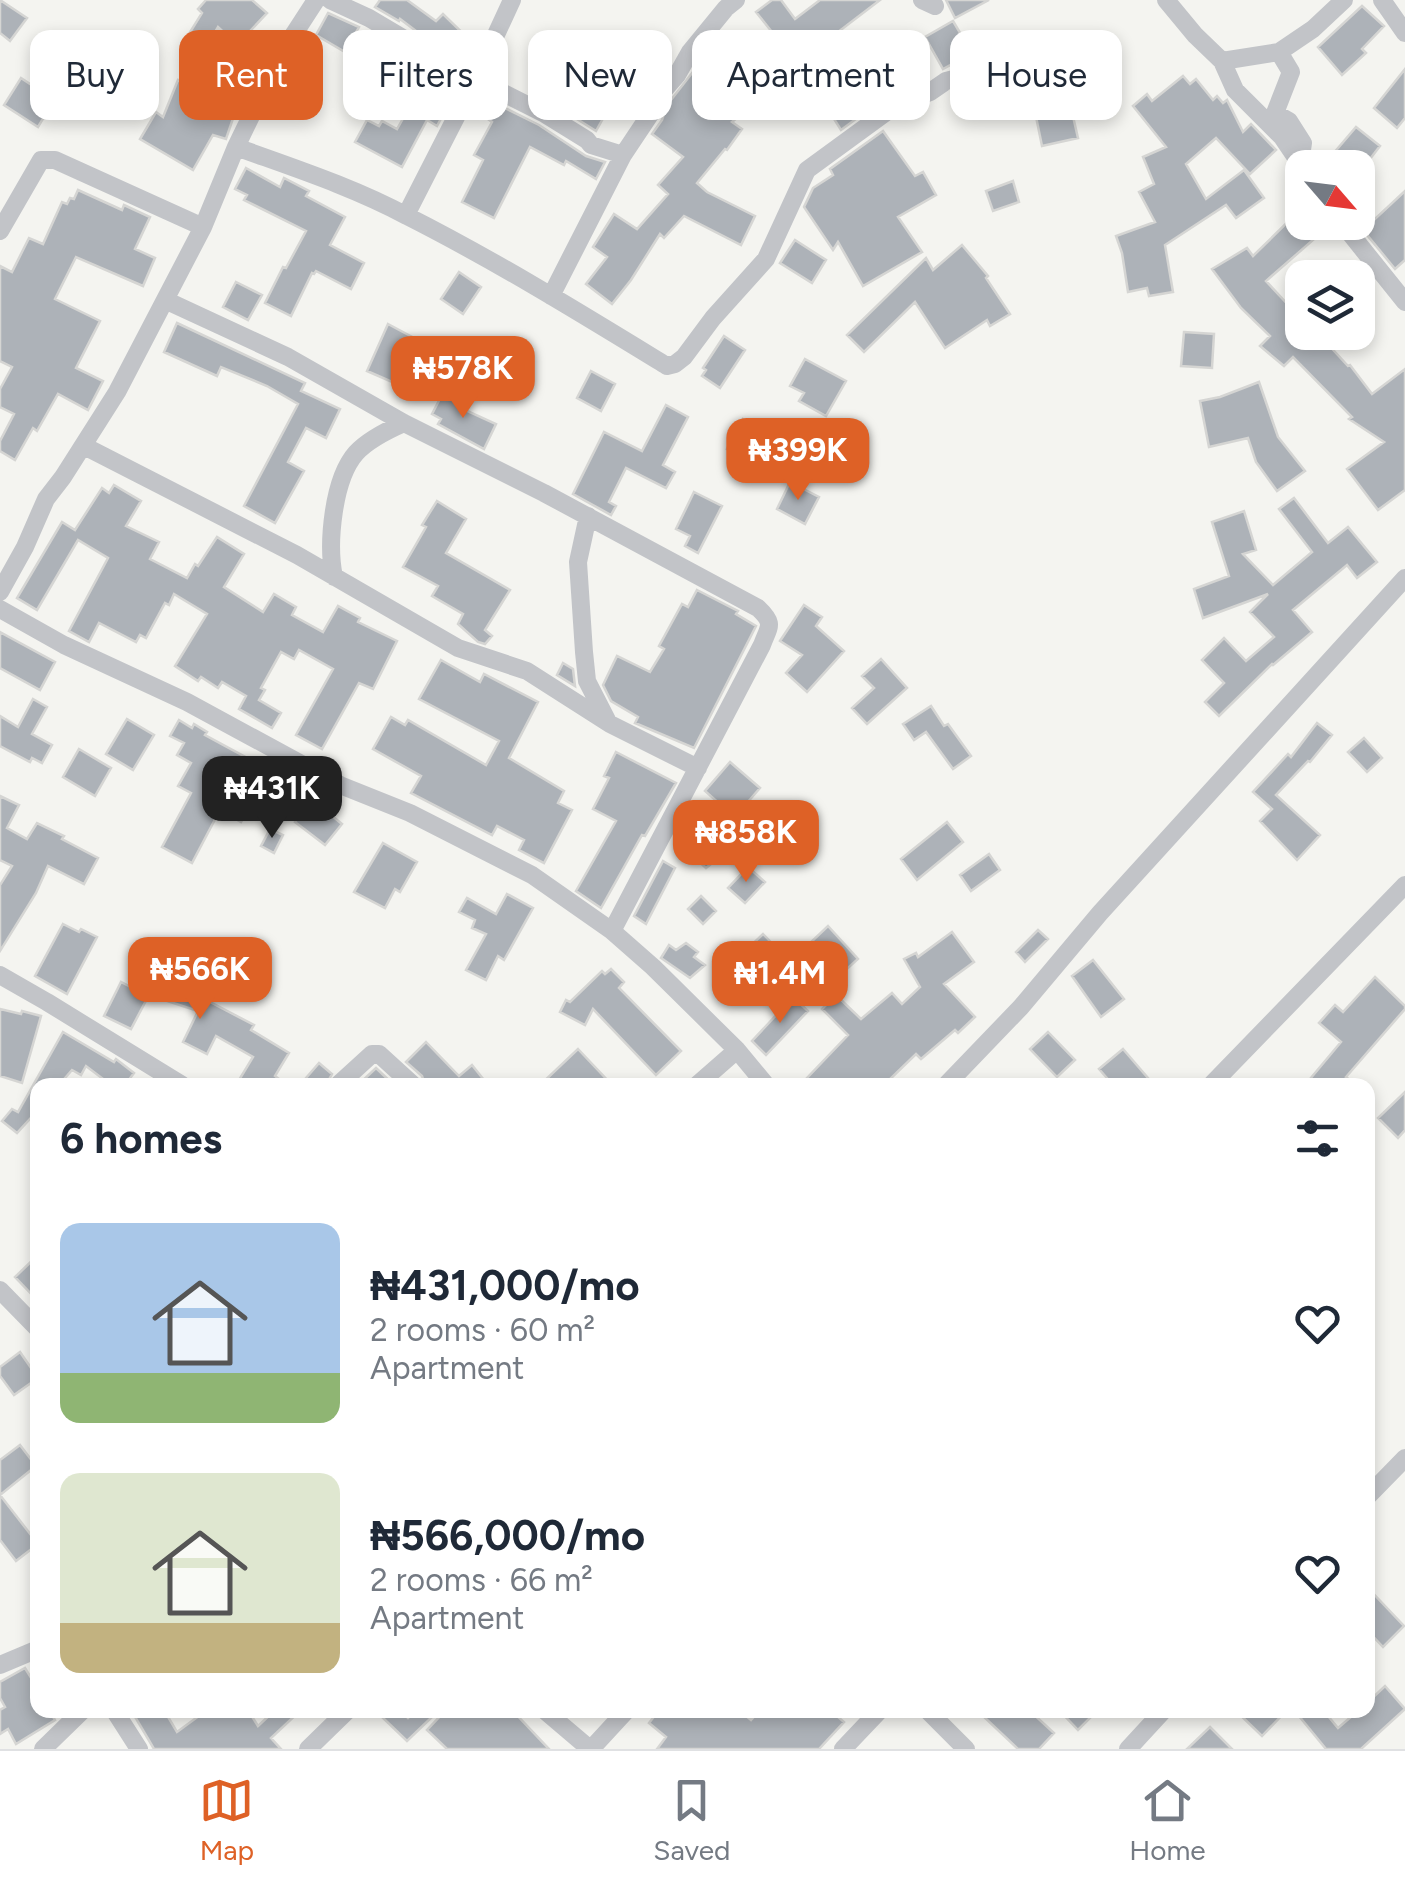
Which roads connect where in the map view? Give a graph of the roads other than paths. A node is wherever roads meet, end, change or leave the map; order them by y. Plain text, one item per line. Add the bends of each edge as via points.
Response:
1 (316, 0) edge
2 (330, 0) edge
3 (512, 0) edge
4 (736, 0) edge
5 (1166, 0) edge
6 (1344, 0) edge
7 (1382, 0) edge
8 (389, 30) edge
9 (498, 30) edge
10 (1405, 33) edge
11 (1279, 52) junction
12 (1222, 61) junction
13 (950, 80) edge
14 (508, 95) edge
15 (455, 120) edge
16 (236, 147) junction
17 (1291, 150) edge
18 (1303, 150) edge
19 (623, 156) junction
20 (406, 215) junction
21 (202, 227) junction
22 (0, 231) edge
23 (1355, 240) edge
24 (551, 296) junction
25 (165, 300) junction
26 (1405, 302) edge
27 (404, 423) junction
28 (84, 446) junction
29 (588, 516) junction
30 (334, 577) junction
31 (1405, 578) edge
32 (0, 592) edge
33 (0, 610) edge
34 (610, 724) junction
35 (698, 768) junction
36 (1405, 885) edge
37 (612, 931) junction
38 (0, 976) edge
39 (737, 1050) junction
40 (170, 1078) edge
41 (346, 1078) edge
42 (406, 1078) edge
43 (705, 1078) edge
44 (760, 1078) edge
45 (953, 1078) edge
46 (1218, 1078) edge
47 (0, 1290) edge
48 (30, 1321) edge
49 (1405, 1458) edge
50 (1375, 1489) edge
51 (30, 1652) edge
52 (0, 1665) edge
53 (75, 1718) edge
54 (119, 1718) edge
55 (340, 1718) edge
56 (554, 1718) edge
57 (620, 1718) edge
58 (872, 1718) edge
59 (935, 1718) edge
60 (1157, 1718) edge
61 (43, 1749) edge
62 (139, 1749) edge
63 (308, 1749) edge
64 (591, 1749) edge
65 (843, 1749) edge
66 (966, 1749) edge
67 (1128, 1749) edge

1 - 16 street
2 - 8 street
3 - 9 street
4 - 19 street via 690,52
5 - 12 street
6 - 11 street
7 - 10 street
11 - 12 street
11 - 18 street via 1291,72 1275,113 1289,121
12 - 17 street via 1235,90
13 - 24 street via 896,105 807,170 766,259 675,364 666,366
14 - 19 street via 590,145
15 - 20 street
16 - 20 street
16 - 21 street
19 - 24 street
20 - 24 street
21 - 22 street via 55,160 41,160
21 - 25 street
23 - 26 street
25 - 27 street
25 - 28 street
27 - 29 street
27 - 30 street via 368,444 347,469 332,529
28 - 30 street
28 - 32 street via 46,499
29 - 34 street via 578,562 587,681
29 - 35 street via 768,618 762,645
30 - 34 street via 458,648 526,671
31 - 45 street
33 - 37 street via 532,875
34 - 35 street
35 - 37 street
36 - 46 street
37 - 39 street
38 - 40 street
39 - 43 street
39 - 44 street
41 - 42 street via 379,1054
47 - 48 street
49 - 50 street
51 - 52 street
53 - 61 street
54 - 62 street
55 - 63 street
56 - 64 street
57 - 64 street
58 - 65 street
59 - 66 street
60 - 67 street

